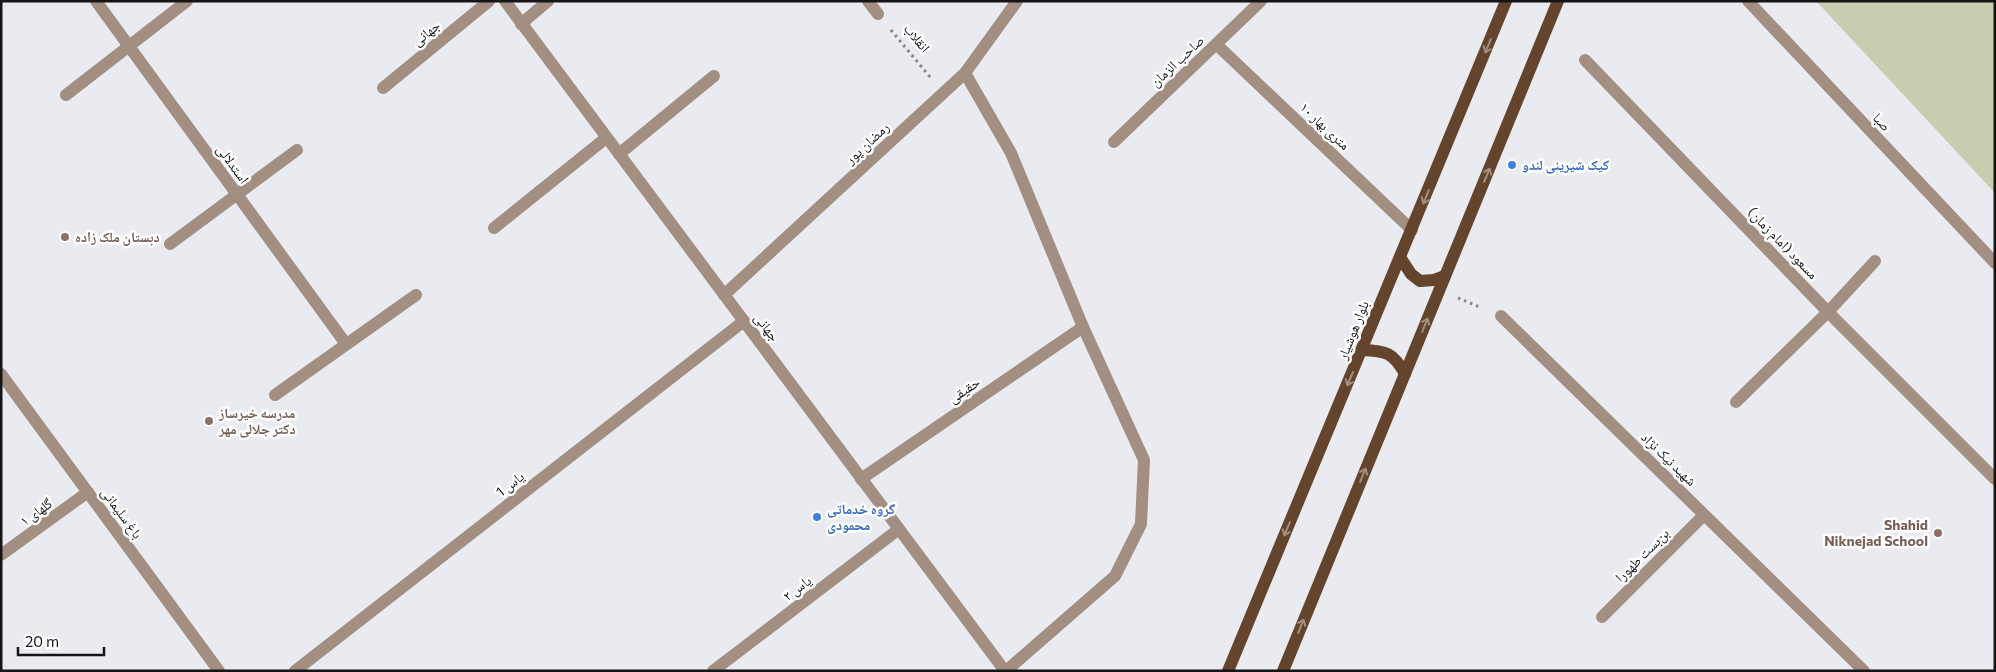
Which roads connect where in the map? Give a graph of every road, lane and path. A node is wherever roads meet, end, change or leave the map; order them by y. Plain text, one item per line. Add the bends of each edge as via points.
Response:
1 (96, 1) edge
2 (187, 1) edge
3 (489, 1) edge
4 (505, 1) edge
5 (548, 1) edge
6 (868, 1) edge
7 (1017, 1) edge
8 (1260, 1) edge
9 (1506, 1) edge
10 (1558, 1) edge
11 (1748, 1) edge
12 (878, 14) joint
13 (521, 24) junction
14 (1217, 45) junction
15 (129, 46) junction
16 (1585, 60) dead end
17 (965, 73) junction
18 (714, 76) dead end
19 (383, 88) dead end
20 (943, 93) junction
21 (66, 95) dead end
22 (606, 138) junction
23 (1114, 142) dead end
24 (297, 150) dead end
25 (618, 154) junction
26 (238, 195) junction
27 (494, 228) dead end
28 (1412, 230) junction
29 (170, 244) dead end
30 (1400, 257) junction
31 (1875, 261) dead end
32 (1995, 263) edge
33 (1445, 276) junction
34 (1439, 289) junction
35 (416, 295) dead end
36 (724, 295) junction
37 (1828, 312) junction
38 (1501, 316) joint
39 (744, 321) junction
40 (1083, 327) junction
41 (346, 344) junction
42 (1362, 350) junction
43 (1, 374) edge
44 (1405, 374) junction
45 (275, 395) dead end
46 (1736, 402) dead end
47 (862, 479) junction
48 (1995, 479) edge
49 (88, 492) junction
50 (1704, 514) junction
51 (899, 529) junction
52 (1, 556) edge
53 (1602, 618) dead end
54 (219, 671) edge
55 (295, 671) edge
56 (713, 671) edge
57 (1006, 671) edge
58 (1228, 671) edge
59 (1283, 671) edge
60 (1864, 671) edge

1 - 15 street, استدلالی
2 - 15 street
3 - 19 street, جهانی
4 - 13 street, جهانی
5 - 13 street
6 - 12 street
7 - 17 street, رمضان پور
8 - 14 street, صاحب الزمان
9 -> 28 main road, بلوار هوشیار
33 -> 10 main road
11 - 32 street, صبا
12 - 20 path, انقلاب
13 - 22 street, جهانی
14 - 23 street, صاحب الزمان
14 - 28 street, ۱۰ متری بهار
15 - 21 street
15 - 26 street, استدلالی
16 - 37 street, مسعود (امام زمان)
17 - 20 street, رمضان پور
17 - 40 street via 1011,153
18 - 25 street
20 - 36 street, رمضان پور
22 - 25 street, جهانی
22 - 27 street
24 - 26 street
25 - 36 street, جهانی
26 - 29 street
26 - 41 street, استدلالی
28 - 30 main road, بلوار هوشیار
30 - 33 main road via 1420,281
30 - 42 main road, بلوار هوشیار
31 - 37 street
33 - 34 main road
34 - 38 path
44 -> 34 main road
35 - 41 street
36 - 39 street, جهانی
37 - 46 street
37 - 48 street, مسعود (امام زمان)
38 - 50 street, شهید نیک نژاد
39 - 47 street, جهانی
39 - 55 street, یاس 1
40 - 47 street, حقیقی
40 - 57 street via 1144,460 1141,524 1115,576
41 - 45 street
42 - 44 main road via 1389,353
42 -> 58 main road, بلوار هوشیار
43 - 49 street, باغ سلیمانی
59 -> 44 main road
47 - 51 street, جهانی
49 - 52 street, گلهای ۱
49 - 54 street, باغ سلیمانی
50 - 53 street, بن‌بست طهورا
50 - 60 street, شهید نیک نژاد
51 - 56 street, یاس ۲
51 - 57 street, جهانی

